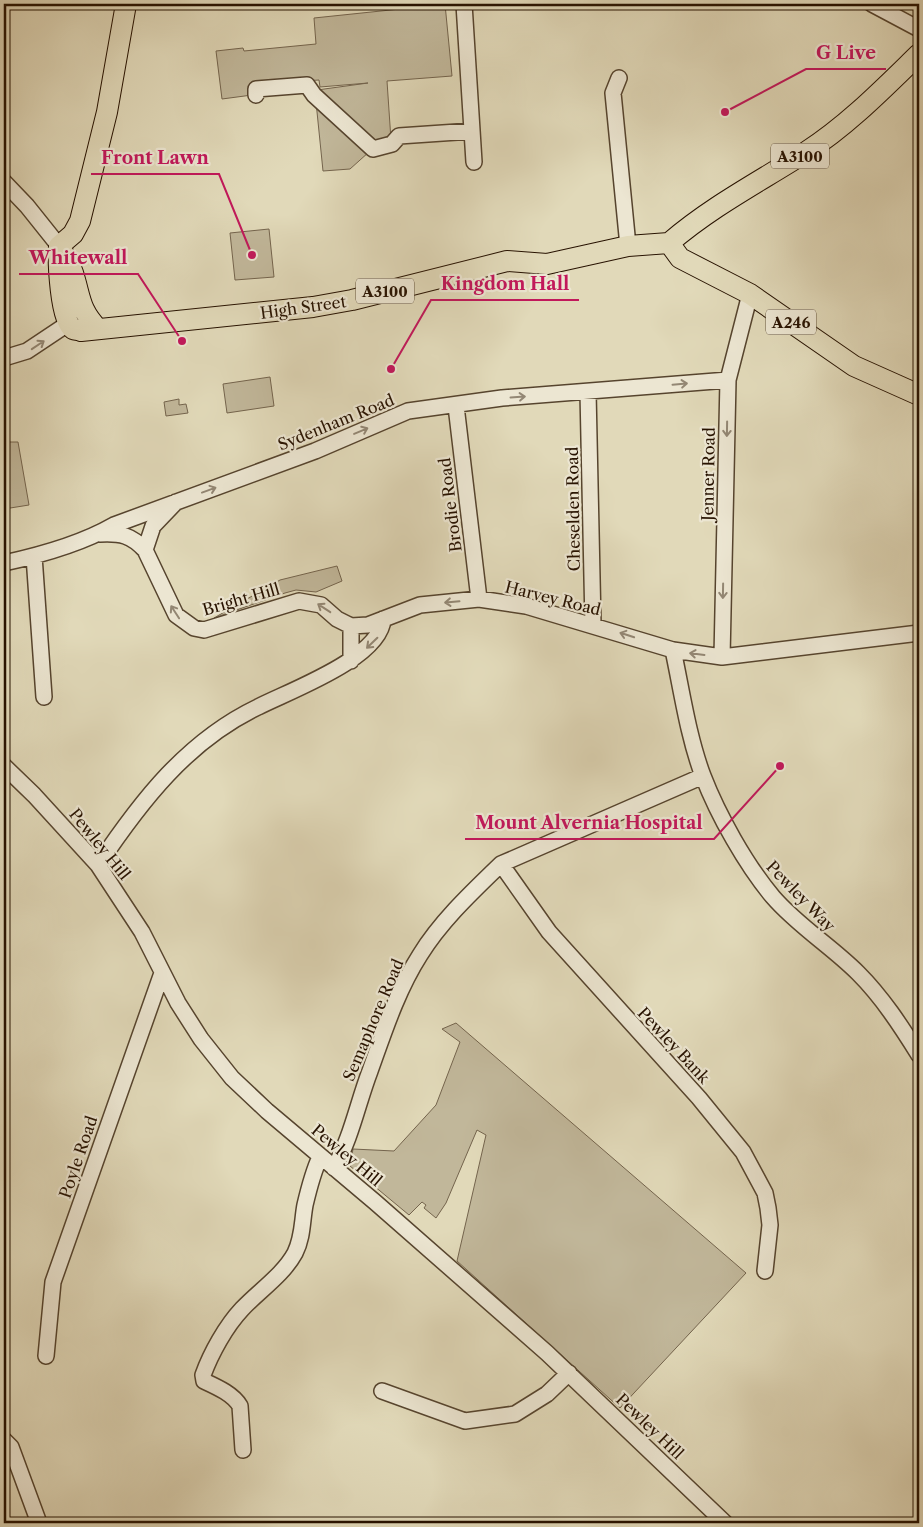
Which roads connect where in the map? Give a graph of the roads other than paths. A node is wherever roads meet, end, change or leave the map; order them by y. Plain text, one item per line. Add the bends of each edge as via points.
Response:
1 (126, 4) edge
2 (464, 4) edge
3 (872, 4) edge
4 (919, 29) edge
5 (919, 54) edge
6 (619, 78) dead end
7 (256, 95) dead end
8 (472, 131) junction
9 (474, 162) dead end
10 (4, 182) edge
11 (669, 243) junction
12 (59, 246) junction
13 (628, 246) junction
14 (750, 294) junction
15 (69, 323) junction
16 (98, 329) junction
17 (4, 358) edge
18 (728, 380) junction
19 (588, 392) junction
20 (919, 395) edge
21 (456, 406) junction
22 (176, 502) junction
23 (99, 534) junction
24 (145, 550) junction
25 (34, 556) junction
26 (4, 563) edge
27 (479, 599) junction
28 (383, 620) junction
29 (593, 624) junction
30 (351, 626) junction
31 (919, 633) edge
32 (673, 650) junction
33 (722, 657) junction
34 (351, 661) junction
35 (44, 696) dead end
36 (4, 766) edge
37 (703, 776) junction
38 (500, 864) junction
39 (98, 865) junction
40 (162, 973) junction
41 (919, 1055) edge
42 (320, 1157) junction
43 (334, 1168) junction
44 (765, 1271) dead end
45 (46, 1356) dead end
46 (569, 1373) junction
47 (382, 1391) dead end
48 (4, 1440) edge
49 (243, 1450) dead end
50 (39, 1523) edge
51 (725, 1523) edge

1 - 12 main road via 107,112 80,221 73,234
2 - 8 street
3 - 4 street
5 - 11 main road, A3100 via 860,110 808,151 718,204
6 - 13 street via 613,93
7 - 8 street via 256,89 307,85 373,149 392,144 399,136
8 - 9 street
10 - 12 street
11 - 13 main road, High Street / A3100
11 - 14 main road, A246 via 680,258
12 - 15 main road via 57,268
12 - 16 main road via 73,272 81,307
13 - 16 main road, High Street / A3100 via 547,264 507,261 313,308
14 - 18 street, Jenner Road
14 - 20 main road, A246 via 854,366
15 - 16 main road, High Street / A3100 via 73,329 81,331
17 -> 15 street via 28,352
19 -> 18 street, Sydenham Road
18 -> 33 street, Jenner Road
21 -> 19 street, Sydenham Road via 502,398
19 - 29 street, Cheselden Road
22 -> 21 street, Sydenham Road via 315,451 408,412
21 - 27 street, Brodie Road
22 - 23 street, Sydenham Road via 114,525
22 - 24 street via 153,526
23 - 24 street, Bright Hill via 124,534
23 - 25 street, Sydenham Road
30 -> 24 street, Bright Hill via 337,619 322,605 299,601 223,626 204,630 194,628 182,621 172,608
25 - 26 street, Sydenham Road
25 - 35 street
27 -> 28 street, Harvey Road via 420,605
27 - 29 street, Harvey Road via 526,606
28 - 30 street
28 -> 34 street via 379,637
32 -> 29 street, Harvey Road
30 - 34 street
31 - 33 street, Harvey Road
33 -> 32 street, Harvey Road
32 - 37 street, Pewley Way
34 - 39 street via 250,711 200,744 170,769 124,826
36 - 39 street, Pewley Hill
37 - 38 street, Semaphore Road
37 - 41 street, Pewley Way via 749,868 806,930 876,992
38 - 43 street, Semaphore Road via 451,915 420,955 385,1030
38 - 44 street, Pewley Bank via 549,932 699,1098 743,1152 765,1192 768,1208 770,1225
39 - 40 street, Pewley Hill via 142,932
40 - 42 street, Pewley Hill via 201,1039 232,1078
40 - 45 street, Poyle Road via 53,1282
42 - 43 street, Pewley Hill
42 - 49 street via 295,1253 240,1311 202,1375 204,1381 221,1389 240,1406
43 - 46 street, Pewley Hill
46 - 47 street via 547,1394 515,1414 465,1421
46 - 51 street, Pewley Hill
48 - 50 street via 11,1447

